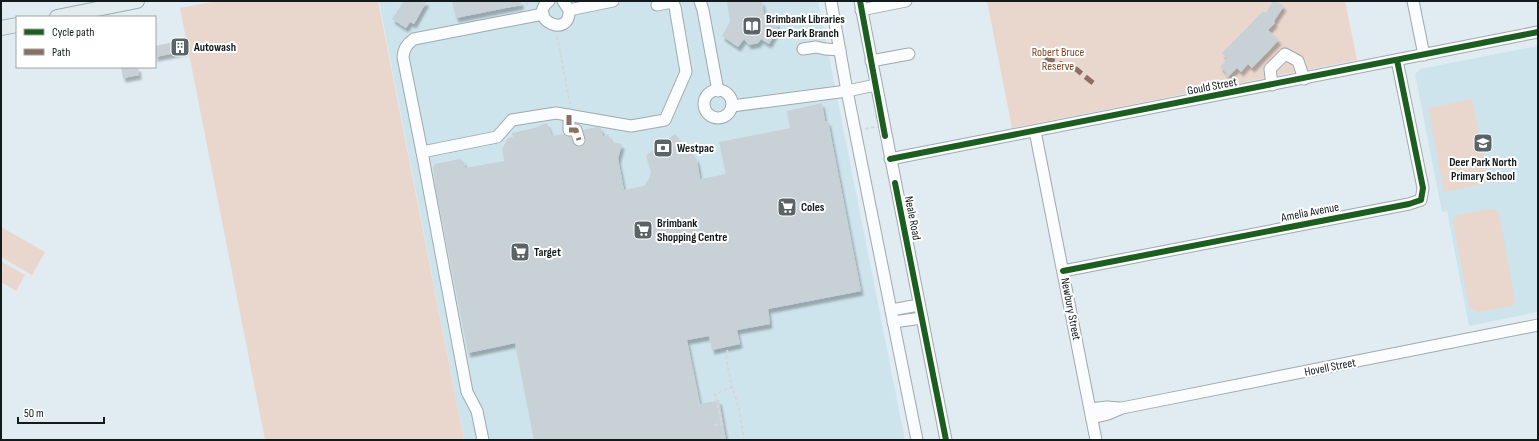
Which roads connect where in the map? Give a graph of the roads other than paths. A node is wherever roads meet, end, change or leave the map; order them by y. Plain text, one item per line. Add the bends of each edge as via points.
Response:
1 (137, 1) edge
2 (613, 1) edge
3 (700, 1) edge
4 (831, 1) edge
5 (1413, 1) edge
6 (547, 2) edge
7 (903, 2) edge
8 (566, 5) edge
9 (657, 5) dead end
10 (861, 5) edge
11 (543, 14) junction
12 (62, 16) edge
13 (16, 25) edge
14 (1, 28) edge
15 (1538, 32) edge
16 (803, 49) dead end
17 (840, 50) junction
18 (909, 54) dead end
19 (1424, 55) junction
20 (1397, 60) junction
21 (871, 61) junction
22 (1304, 79) junction
23 (876, 85) junction
24 (1272, 85) junction
25 (718, 90) junction
26 (847, 91) junction
27 (732, 106) junction
28 (570, 115) junction
29 (1035, 132) junction
30 (579, 140) dead end
31 (422, 152) junction
32 (890, 159) junction
33 (1063, 271) junction
34 (919, 305) junction
35 (891, 310) junction
36 (922, 318) junction
37 (893, 322) junction
38 (1538, 326) edge
39 (1091, 414) junction
40 (483, 440) edge
41 (917, 440) edge
42 (946, 440) edge
43 (1096, 440) edge

1 - 12 main road
2 - 8 street
3 - 25 street
4 - 17 street
5 - 19 street
6 - 11 street
7 - 10 street
8 - 11 street via 568,18 562,24 550,24
9 - 28 street via 672,2 675,7 686,72 665,120 631,126
10 - 21 street, Neale Road
11 - 31 street via 414,39 408,43 404,48 403,57
13 - 14 main road
15 - 19 street, Gould Street
16 - 17 street via 816,47
17 - 26 street
18 - 21 street
19 - 20 street, Gould Street
20 - 22 street, Gould Street
20 - 33 street, Amelia Avenue via 1422,188 1421,200
21 - 23 street, Neale Road
22 - 24 street, Gould Street
22 - 24 street via 1298,61 1285,54 1270,69
23 - 26 street
23 - 32 street, Neale Road
24 - 29 street, Gould Street
25 - 27 street via 727,93
25 - 27 street via 710,94 705,101 708,114 716,118 725,117
26 - 27 street
26 - 35 street
28 - 30 street via 569,130 576,130
28 - 31 street via 556,113 512,120 497,137
29 - 32 street, Gould Street
29 - 33 street, Newbury Street
31 - 40 street via 467,392 477,411
32 - 34 street, Neale Road
33 - 39 street, Newbury Street
34 - 35 street
34 - 36 street, Neale Road
35 - 37 street
36 - 37 street
36 - 42 street, Neale Road
37 - 41 street
38 - 39 street, Hovell Street via 1122,408 1108,414
39 - 43 street, Newbury Street

